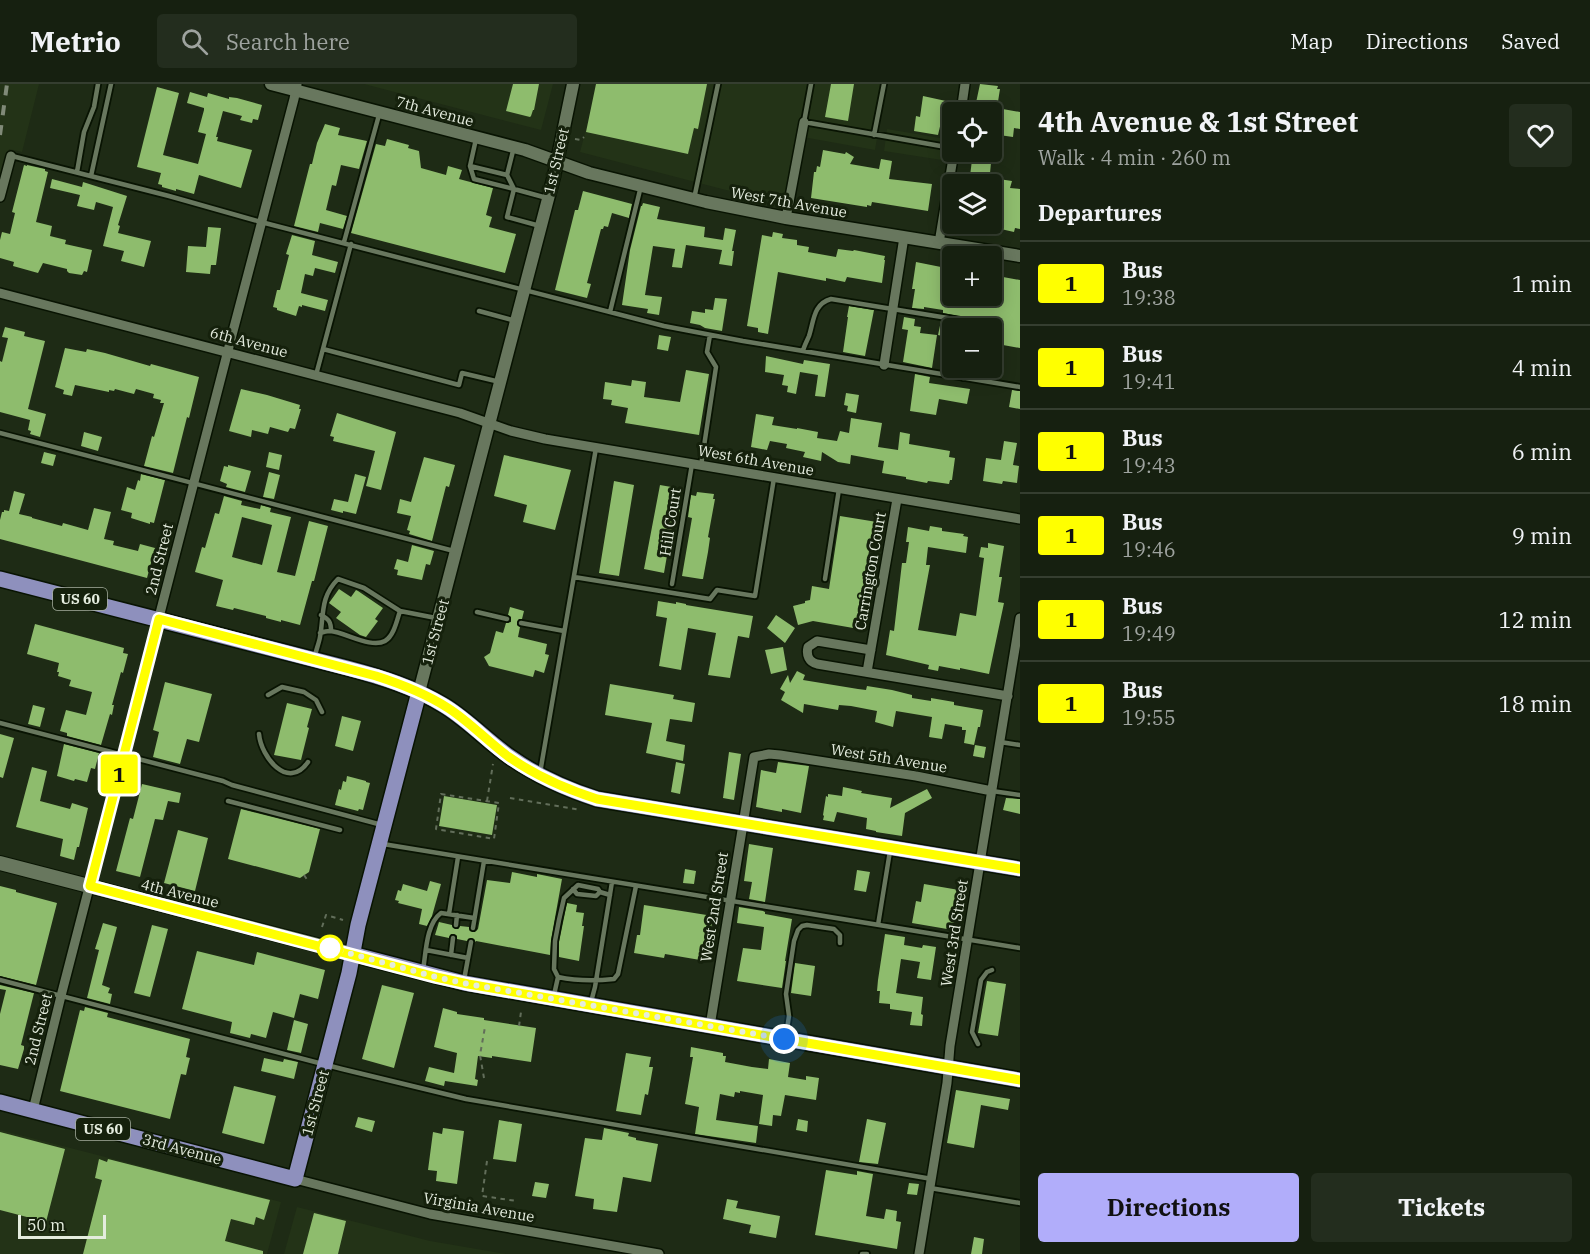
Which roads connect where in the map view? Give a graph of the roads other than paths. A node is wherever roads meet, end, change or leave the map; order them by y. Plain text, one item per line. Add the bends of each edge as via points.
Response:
1 (98, 84) edge
2 (111, 84) edge
3 (271, 84) edge
4 (573, 84) edge
5 (718, 84) edge
6 (811, 84) edge
7 (884, 84) edge
8 (965, 84) edge
9 (296, 87) edge
10 (962, 102) edge
11 (380, 112) junction
12 (804, 123) junction
13 (874, 135) junction
14 (477, 137) junction
15 (514, 147) junction
16 (942, 148) edge
17 (11, 156) joint
18 (557, 162) junction
19 (951, 162) edge
20 (470, 166) junction
21 (77, 172) junction
22 (507, 175) junction
23 (91, 176) junction
24 (641, 186) junction
25 (514, 189) junction
26 (0, 197) edge
27 (548, 198) junction
28 (694, 199) junction
29 (786, 218) junction
30 (261, 222) junction
31 (540, 226) junction
32 (904, 237) junction
33 (344, 242) junction
34 (939, 243) junction
35 (351, 244) junction
36 (1020, 256) edge
37 (524, 289) junction
38 (0, 293) edge
39 (893, 309) junction
40 (479, 311) dead end
41 (610, 312) junction
42 (948, 318) edge
43 (516, 321) junction
44 (710, 335) junction
45 (323, 349) junction
46 (803, 351) junction
47 (227, 352) junction
48 (884, 365) junction
49 (316, 375) junction
50 (942, 375) edge
51 (963, 378) edge
52 (500, 382) junction
53 (1020, 387) edge
54 (489, 423) junction
55 (0, 433) edge
56 (596, 448) junction
57 (697, 465) junction
58 (774, 478) junction
59 (194, 483) junction
60 (839, 489) junction
61 (897, 498) junction
62 (1020, 519) edge
63 (456, 552) junction
64 (574, 577) junction
65 (0, 579) edge
66 (825, 579) dead end
67 (672, 584) dead end
68 (400, 611) junction
69 (477, 612) dead end
70 (321, 615) junction
71 (439, 618) junction
72 (1020, 618) edge
73 (159, 619) junction
74 (507, 620) dead end
75 (521, 623) dead end
76 (331, 631) junction
77 (564, 632) junction
78 (320, 633) junction
79 (871, 650) junction
80 (314, 659) junction
81 (1016, 670) edge
82 (867, 672) junction
83 (419, 692) junction
84 (268, 695) dead end
85 (1008, 696) junction
86 (322, 712) dead end
87 (0, 723) edge
88 (258, 734) dead end
89 (1000, 742) junction
90 (1020, 746) edge
91 (124, 755) junction
92 (754, 757) joint
93 (308, 762) dead end
94 (540, 776) junction
95 (992, 791) junction
96 (1020, 795) edge
97 (228, 801) dead end
98 (742, 824) junction
99 (385, 825) junction
100 (340, 830) dead end
101 (380, 844) junction
102 (891, 848) junction
103 (458, 857) junction
104 (484, 861) junction
105 (0, 863) edge
106 (981, 863) junction
107 (1020, 869) edge
108 (612, 882) junction
109 (90, 886) junction
110 (636, 886) junction
111 (610, 895) junction
112 (730, 901) junction
113 (449, 914) junction
114 (457, 915) junction
115 (474, 918) junction
116 (456, 925) dead end
117 (878, 926) junction
118 (473, 928) dead end
119 (453, 939) dead end
120 (968, 940) junction
121 (471, 942) dead end
122 (840, 943) dead end
123 (1020, 948) edge
124 (426, 950) junction
125 (352, 954) junction
126 (451, 955) junction
127 (468, 958) junction
128 (992, 970) dead end
129 (422, 973) junction
130 (558, 977) junction
131 (0, 980) edge
132 (596, 981) junction
133 (464, 983) junction
134 (61, 996) junction
135 (554, 999) junction
136 (590, 1005) junction
137 (710, 1026) junction
138 (786, 1039) junction
139 (978, 1044) dead end
140 (325, 1065) junction
141 (949, 1067) junction
142 (1020, 1080) edge
143 (0, 1102) edge
144 (33, 1110) junction
145 (295, 1179) junction
146 (931, 1184) junction
147 (1020, 1203) edge
148 (616, 1250) edge
149 (659, 1254) edge
150 (862, 1254) edge
151 (867, 1254) edge
152 (919, 1254) edge

1 - 21 lane
2 - 23 lane
3 - 9 street, 7th Avenue
4 - 18 street, 1st Street
5 - 28 lane
6 - 12 lane
7 - 13 lane
8 - 10 street
9 - 11 street, 7th Avenue
9 - 30 street, 2nd Street
11 - 14 street, 7th Avenue
11 - 33 lane
12 - 13 lane
12 - 29 street
13 - 16 lane
14 - 15 street, 7th Avenue
14 - 20 lane
15 - 18 street, 7th Avenue
15 - 22 lane
17 - 21 lane
17 - 26 street
18 - 24 street, West 7th Avenue
18 - 27 street, 1st Street
19 - 34 street
20 - 22 lane
20 - 25 lane via 474,179
21 - 23 lane
22 - 25 lane
23 - 30 lane
24 - 28 street, West 7th Avenue
24 - 41 lane
25 - 27 lane
25 - 31 lane via 507,217
27 - 31 street, 1st Street
28 - 29 street, West 7th Avenue
29 - 32 street, West 7th Avenue
30 - 33 lane
30 - 47 street, 2nd Street
31 - 37 street, 1st Street
32 - 34 street, West 7th Avenue
32 - 39 street
33 - 35 lane
34 - 36 street, West 7th Avenue
35 - 37 lane
35 - 45 lane
37 - 41 lane
37 - 43 street, 1st Street
38 - 47 street, 6th Avenue
39 - 42 lane
39 - 46 lane via 824,301 815,312
39 - 48 street
40 - 43 lane
41 - 44 lane
43 - 52 street, 1st Street
44 - 46 lane
44 - 57 lane, Hill Court via 707,352 716,367
45 - 49 lane
45 - 52 lane via 459,385 462,373
46 - 48 lane
47 - 49 street, 6th Avenue
47 - 59 street, 2nd Street
48 - 50 lane
49 - 54 street, 6th Avenue
51 - 53 lane
52 - 54 street, 1st Street
54 - 56 street, West 6th Avenue via 529,436
54 - 63 street, 1st Street
55 - 59 lane
56 - 57 street, West 6th Avenue
56 - 64 lane
57 - 58 street, West 6th Avenue
57 - 67 lane, Hill Court
58 - 60 street, West 6th Avenue
58 - 64 lane via 755,596 717,590 710,599
59 - 63 lane
59 - 73 street, 2nd Street
60 - 61 street, West 6th Avenue
60 - 66 lane
61 - 62 street, West 6th Avenue
61 - 79 street, Carrington Court
63 - 71 street, 1st Street
64 - 77 lane
65 - 73 main road, US 60
68 - 70 lane via 364,588 338,579 326,596
68 - 71 lane
68 - 76 lane via 385,641 375,643
69 - 74 lane
70 - 76 lane via 328,618
70 - 78 lane
71 - 83 street, 1st Street
72 - 81 street, West 3rd Street
73 - 80 main road, US 60
73 - 91 street, 2nd Street
75 - 77 lane
76 - 78 lane
77 - 94 lane
78 - 80 lane
79 - 82 street, Carrington Court
79 - 82 street, Carrington Court via 817,641 807,651 813,663
80 - 83 main road, US 60
81 - 85 street, West 3rd Street
82 - 85 street, Carrington Court
83 - 94 main road, US 60 via 459,715 509,757
83 - 99 main road, 1st Street
84 - 86 lane via 282,687 304,692 316,700
85 - 89 street, West 3rd Street
87 - 91 lane
88 - 93 lane via 265,752 283,772 297,773
89 - 90 lane
89 - 95 street, West 3rd Street
91 - 99 lane
91 - 109 street, 2nd Street
92 - 95 street, West 5th Avenue via 780,755
92 - 98 street, West 2nd Street
94 - 98 main road, US 60 via 597,799
95 - 96 lane, West 5th Avenue
95 - 106 street, West 3rd Street
97 - 100 lane
98 - 102 main road, US 60
98 - 112 street, West 2nd Street
99 - 101 main road, 1st Street
101 - 103 lane
101 - 125 main road, 1st Street
102 - 106 main road, US 60
102 - 117 lane
103 - 104 lane
103 - 113 lane
104 - 108 lane
104 - 115 lane
105 - 109 main road, 4th Avenue
106 - 107 main road, US 60
106 - 120 street, West 3rd Street
108 - 110 lane
108 - 111 lane
109 - 125 main road, 4th Avenue
109 - 134 street, 2nd Street
110 - 112 lane
110 - 132 lane via 618,974 614,979
111 - 130 lane via 578,885 564,898 555,941 554,969
111 - 132 lane
112 - 117 lane
112 - 137 street, West 2nd Street
113 - 114 lane
113 - 124 lane via 436,916
114 - 115 lane
114 - 116 lane
115 - 118 lane
117 - 120 lane
119 - 126 lane
120 - 123 lane
120 - 141 street, West 3rd Street
121 - 127 lane
122 - 138 lane via 840,934 834,929 807,925 798,930 786,994
124 - 126 lane
124 - 129 lane
125 - 129 main road
125 - 140 main road, 1st Street
126 - 127 lane
127 - 133 lane
128 - 139 lane via 981,980 972,1032
129 - 133 main road
130 - 132 lane
130 - 135 lane
131 - 134 lane
132 - 136 lane
133 - 135 main road
134 - 140 lane
134 - 144 street, 2nd Street
135 - 136 main road
136 - 137 main road
137 - 138 main road
138 - 141 main road
140 - 145 main road, 1st Street
140 - 146 lane via 466,1099 634,1126
141 - 142 main road
141 - 146 street, West 3rd Street
143 - 144 main road, 3rd Avenue / US 60
144 - 145 main road, 3rd Avenue / US 60
145 - 148 street, Virginia Avenue via 430,1214
146 - 147 lane
146 - 152 street, West 3rd Street
148 - 149 street, Virginia Avenue
150 - 151 lane

